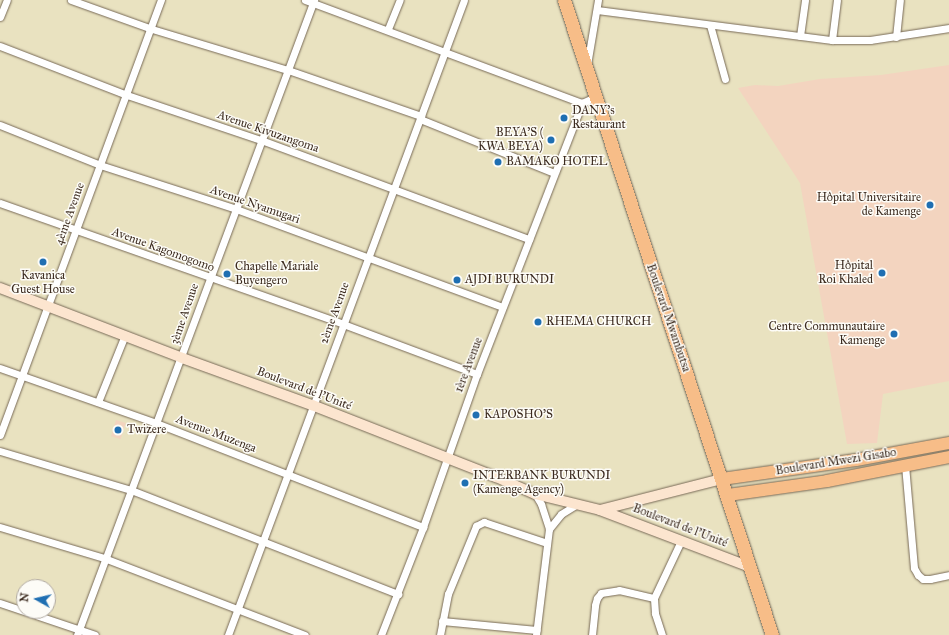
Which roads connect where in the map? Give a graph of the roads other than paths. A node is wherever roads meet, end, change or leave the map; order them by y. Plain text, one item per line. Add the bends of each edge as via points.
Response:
1 (7, 0) edge
2 (71, 0) edge
3 (161, 0) edge
4 (305, 0) edge
5 (400, 0) edge
6 (464, 0) edge
7 (564, 0) edge
8 (598, 0) edge
9 (805, 0) edge
10 (837, 0) edge
11 (900, 0) edge
12 (314, 1) edge
13 (597, 10) junction
14 (0, 17) edge
15 (710, 25) junction
16 (949, 28) edge
17 (152, 29) junction
18 (388, 30) junction
19 (800, 36) junction
20 (896, 37) junction
21 (832, 40) junction
22 (0, 46) edge
23 (446, 51) junction
24 (586, 69) junction
25 (288, 70) junction
26 (725, 79) dead end
27 (126, 95) junction
28 (595, 97) junction
29 (582, 103) junction
30 (420, 117) junction
31 (0, 125) edge
32 (261, 140) junction
33 (100, 165) junction
34 (554, 173) junction
35 (393, 189) junction
36 (0, 203) edge
37 (236, 209) junction
38 (76, 230) junction
39 (529, 239) junction
40 (368, 257) junction
41 (210, 278) junction
42 (0, 288) edge
43 (49, 306) junction
44 (503, 307) junction
45 (343, 324) junction
46 (125, 335) junction
47 (182, 358) junction
48 (0, 368) edge
49 (477, 374) junction
50 (22, 375) junction
51 (98, 402) junction
52 (312, 405) junction
53 (156, 423) junction
54 (0, 435) edge
55 (949, 443) edge
56 (0, 451) edge
57 (949, 457) edge
58 (446, 458) junction
59 (905, 465) junction
60 (287, 473) junction
61 (722, 479) junction
62 (131, 490) junction
63 (535, 494) junction
64 (728, 496) junction
65 (577, 504) junction
66 (600, 510) junction
67 (0, 527) edge
68 (423, 527) junction
69 (549, 529) junction
70 (263, 541) junction
71 (681, 541) junction
72 (548, 542) junction
73 (104, 558) junction
74 (750, 567) junction
75 (949, 575) edge
76 (398, 594) junction
77 (654, 598) junction
78 (0, 603) edge
79 (238, 609) junction
80 (442, 621) junction
81 (78, 632) edge
82 (537, 633) edge
83 (95, 635) edge
84 (228, 635) edge
85 (306, 635) edge
86 (381, 635) edge
87 (440, 635) edge
88 (592, 635) edge
89 (662, 635) edge
90 (772, 635) edge

1 - 14 street
2 - 17 street
3 - 17 street, 4ème Avenue
4 - 12 street
5 - 18 street
6 - 23 street, 2ème Avenue
7 - 24 highway, Boulevard Mwambutsa
8 - 13 street
9 - 19 street
10 - 21 street
11 - 20 street
12 - 18 street
12 - 25 street, 3ème Avenue
13 - 15 street
13 - 24 street
15 - 19 street
15 - 26 street
16 - 20 street
17 - 25 street
17 - 27 street, 4ème Avenue
18 - 23 street
19 - 21 street
20 - 21 street
22 - 27 street, Avenue Kivuzangoma
23 - 29 street
23 - 30 street, 2ème Avenue
24 - 28 highway, Boulevard Mwambutsa
25 - 30 street
25 - 32 street, 3ème Avenue
27 - 32 street, Avenue Kivuzangoma
27 - 33 street, 4ème Avenue
28 - 29 street
28 - 61 highway, Boulevard Mwambutsa
29 - 34 street, 1ère Avenue
30 - 34 street
30 - 35 street, 2ème Avenue
31 - 33 street, Avenue Nyamugari
32 - 35 street, Avenue Kivuzangoma
32 - 37 street, 3ème Avenue
33 - 37 street, Avenue Nyamugari
33 - 38 street, 4ème Avenue
34 - 39 street, 1ère Avenue
35 - 39 street, Avenue Kivuzangoma
35 - 40 street, 2ème Avenue
36 - 38 street, Avenue Kagomogomo
37 - 40 street, Avenue Nyamugari
37 - 41 street, 3ème Avenue
38 - 41 street, Avenue Kagomogomo
38 - 43 street, 4ème Avenue
39 - 44 street, 1ère Avenue
40 - 44 street, Avenue Nyamugari
40 - 45 street, 2ème Avenue
41 - 45 street, Avenue Kagomogomo
41 - 47 street, 3ème Avenue
42 - 43 street, Boulevard de l'Unité
43 - 46 street, Boulevard de l'Unité
43 - 50 street, 4ème Avenue
44 - 49 street, 1ère Avenue
45 - 49 street, Avenue Kagomogomo
45 - 52 street, 2ème Avenue
46 - 47 street, Boulevard de l'Unité
46 - 51 street
47 - 52 street, Boulevard de l'Unité
47 - 53 street, 3ème Avenue
48 - 50 street, Avenue Muzenga
49 - 58 street, 1ère Avenue
50 - 51 street, Avenue Muzenga
50 - 54 street, 4ème Avenue
51 - 53 street, Avenue Muzenga
52 - 58 street, Boulevard de l'Unité
52 - 60 street, 2ème Avenue
53 - 60 street, Avenue Muzenga
53 - 62 street, 3ème Avenue
55 - 61 main road, Boulevard Mwezi Gisabo via 856,460
56 - 62 street
57 - 59 main road, Boulevard Mwezi Gisabo
58 - 63 street, Boulevard de l'Unité
58 - 68 street, 1ère Avenue
59 - 64 main road, Boulevard Mwezi Gisabo via 827,481
59 - 75 street via 914,568 923,579
60 - 68 street, Avenue Muzenga
60 - 70 street, 2ème Avenue
61 - 64 highway, Boulevard Mwambutsa
61 - 66 street, Boulevard de l'Unité
62 - 70 street
62 - 73 street, 3ème Avenue
63 - 65 street, Boulevard de l'Unité
63 - 69 street
64 - 74 highway, Boulevard Mwambutsa
65 - 66 street, Boulevard de l'Unité
65 - 69 street via 561,514
66 - 71 street, Boulevard de l'Unité
67 - 73 street
68 - 76 street, 1ère Avenue
69 - 72 street
70 - 76 street
70 - 79 street, 2ème Avenue
71 - 74 street, Boulevard de l'Unité
71 - 77 street
72 - 80 street via 484,522 476,526 448,594
72 - 82 street
73 - 79 street
73 - 81 street, 3ème Avenue
74 - 90 highway, Boulevard Mwambutsa
76 - 86 street, 1ère Avenue
77 - 88 street via 619,590 602,593 595,605
77 - 89 street via 655,613
78 - 81 street
79 - 84 street, 2ème Avenue
79 - 85 street
80 - 82 street
80 - 87 street
81 - 83 street

